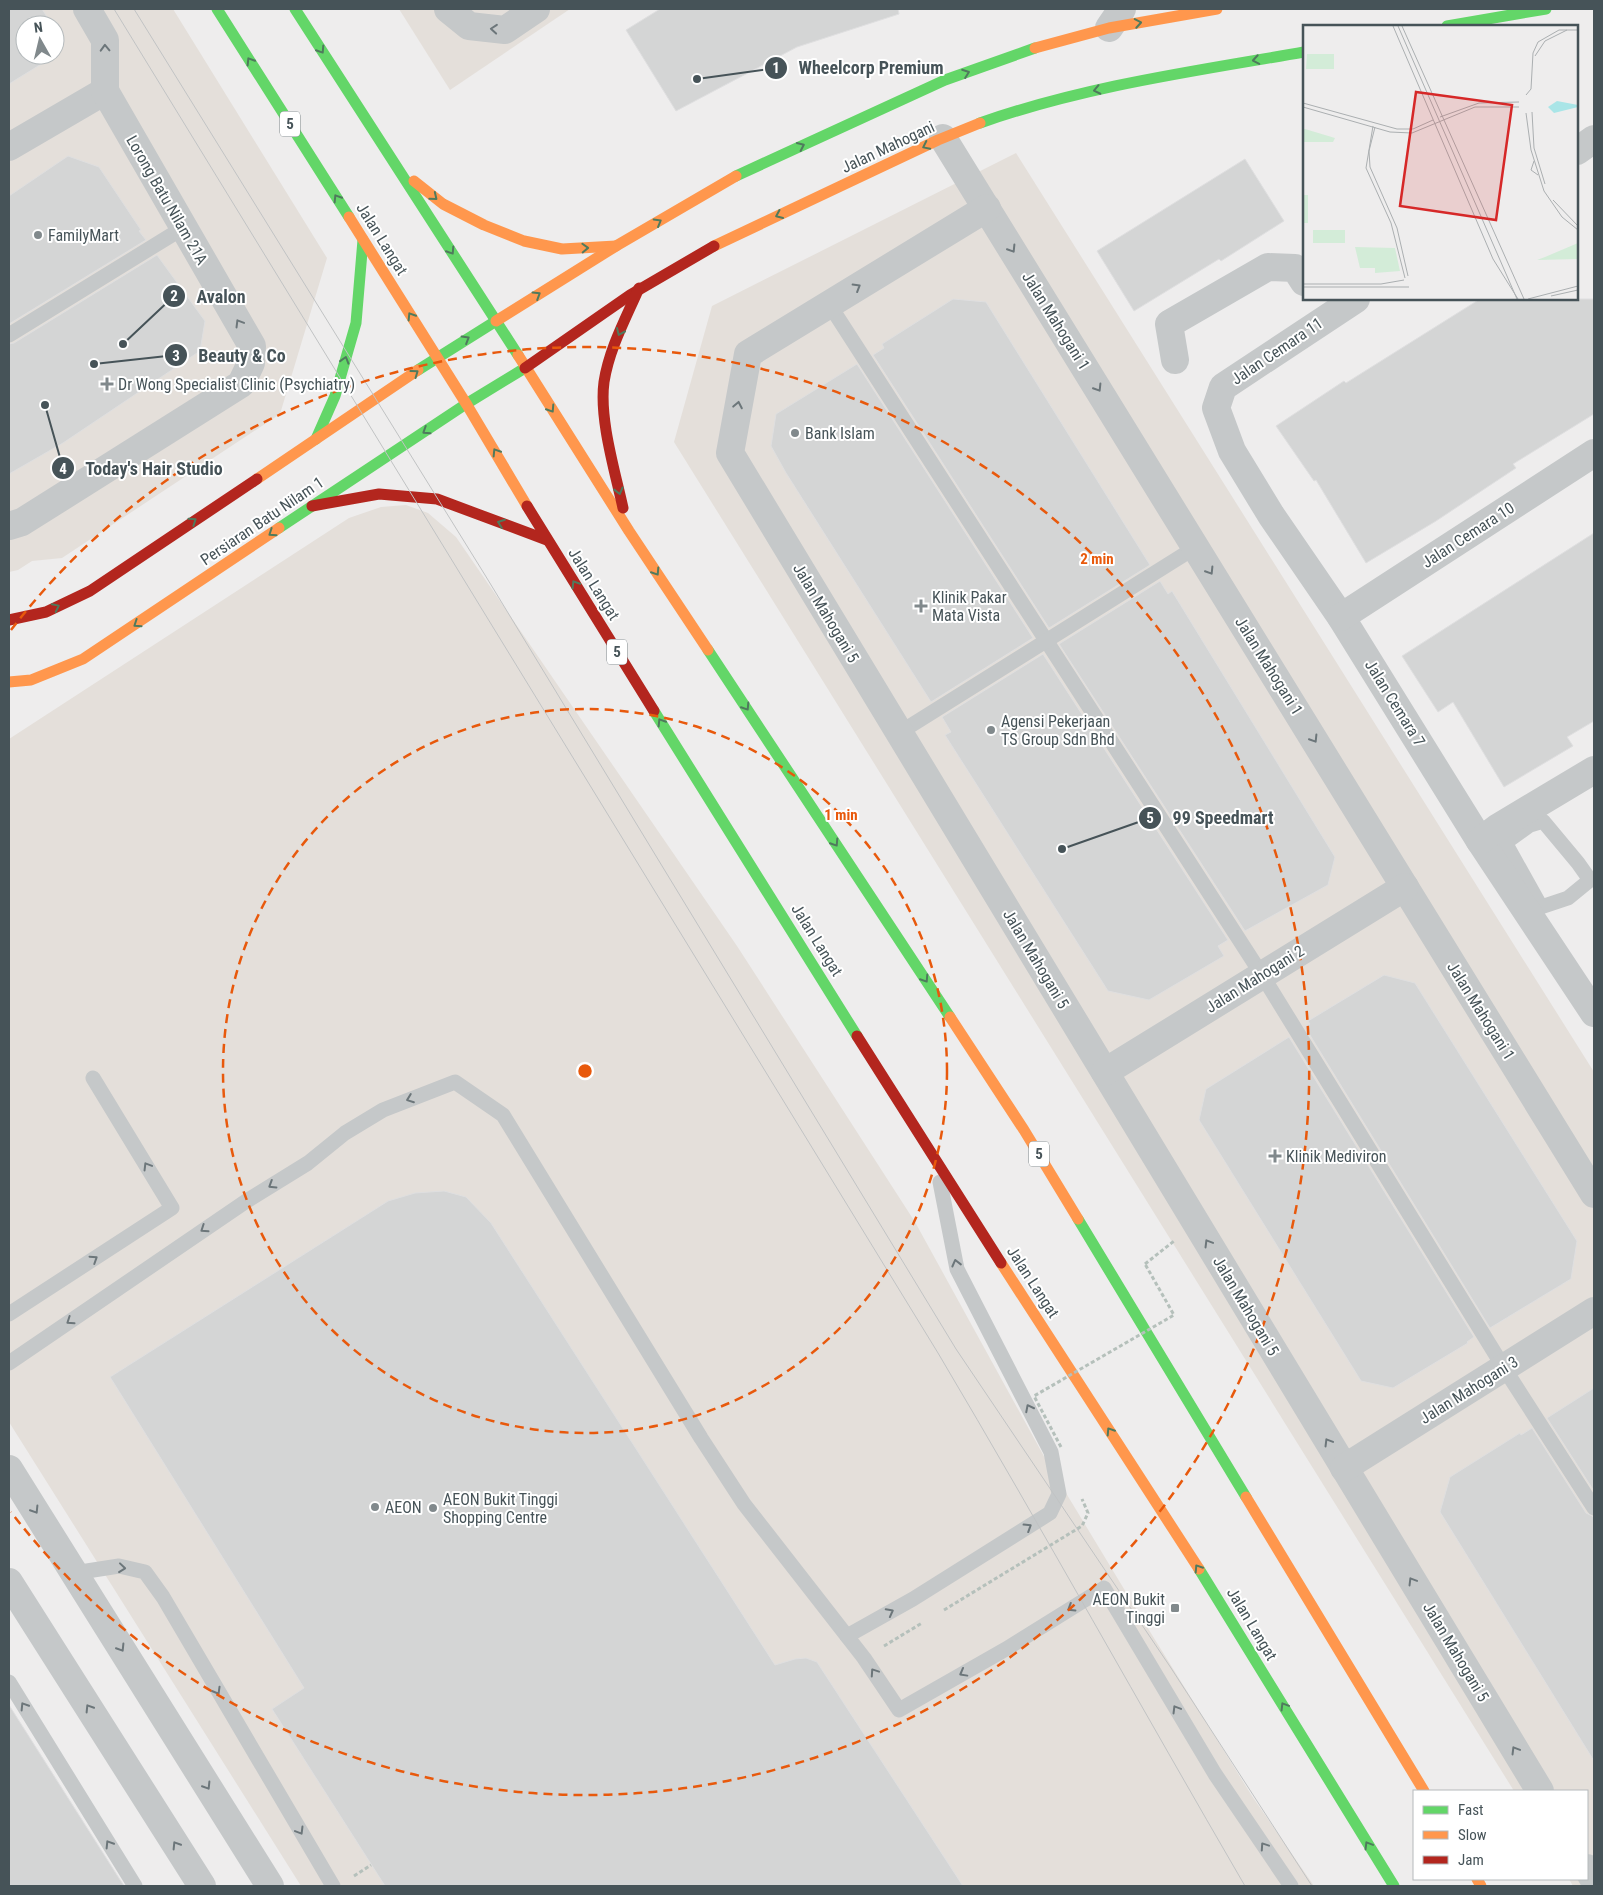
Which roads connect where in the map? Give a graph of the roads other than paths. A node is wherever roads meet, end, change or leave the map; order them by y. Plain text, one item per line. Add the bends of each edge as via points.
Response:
1 (87, 9) edge
2 (217, 9) edge
3 (295, 9) edge
4 (448, 9) edge
5 (536, 9) edge
6 (1217, 9) edge
7 (1546, 9) edge
8 (1115, 18) edge
9 (1453, 25) edge
10 (1303, 52) edge
11 (105, 92) junction
12 (943, 138) junction
13 (1594, 139) edge
14 (9, 147) edge
15 (1578, 150) edge
16 (396, 166) junction
17 (987, 208) junction
18 (183, 228) junction
19 (363, 240) junction
20 (616, 246) junction
21 (1303, 280) edge
22 (639, 288) junction
23 (1352, 300) edge
24 (829, 304) junction
25 (1321, 308) edge
26 (496, 321) junction
27 (9, 335) edge
28 (437, 357) junction
29 (1176, 360) dead end
30 (525, 368) junction
31 (1224, 387) joint
32 (466, 404) junction
33 (316, 439) junction
34 (1594, 453) edge
35 (312, 506) junction
36 (9, 526) edge
37 (629, 531) junction
38 (547, 540) junction
39 (1196, 547) junction
40 (1341, 617) junction
41 (9, 620) edge
42 (1046, 640) junction
43 (16, 683) edge
44 (899, 732) junction
45 (1594, 770) edge
46 (1494, 837) junction
47 (1405, 887) junction
48 (1262, 975) junction
49 (1594, 1014) edge
50 (1104, 1072) junction
51 (93, 1078) dead end
52 (937, 1164) junction
53 (1594, 1194) edge
54 (1594, 1311) edge
55 (9, 1314) edge
56 (9, 1363) edge
57 (1504, 1368) junction
58 (1344, 1468) junction
59 (9, 1469) edge
60 (1594, 1508) edge
61 (74, 1573) junction
62 (9, 1582) edge
63 (847, 1636) junction
64 (9, 1682) edge
65 (1423, 1790) edge
66 (1539, 1790) edge
67 (135, 1886) edge
68 (202, 1886) edge
69 (270, 1886) edge
70 (334, 1886) edge
71 (1291, 1886) edge
72 (1394, 1886) edge

11 -> 1 street, Lorong Batu Nilam 21A via 105,40
19 -> 2 main road, Jalan Langat / 5
3 -> 16 main road, 5
5 -> 4 street via 505,30 469,26
8 -> 6 main road
7 - 9 main road
20 -> 8 main road via 737,175 878,110 945,80
10 -> 12 main road, Jalan Mahogani via 1153,78 1057,99 998,116
11 - 14 street
11 - 18 street, Lorong Batu Nilam 21A
12 - 17 street, Jalan Mahogani 1
12 -> 22 main road, Jalan Mahogani via 741,232
13 - 15 street
16 -> 20 main road via 443,204 524,241 562,248
16 -> 26 main road, 5
24 -> 17 street, Jalan Mahogani 5
17 -> 39 street, Jalan Mahogani 1
18 - 27 lane
36 -> 18 street, Lorong Batu Nilam 21A via 22,522 241,384 251,363 252,346
28 -> 19 main road, Jalan Langat / 5
33 -> 19 main road via 334,396 356,323
26 -> 20 main road
21 - 29 street via 1295,268 1268,267 1169,324
22 - 30 main road, Jalan Mahogani
22 -> 37 main road via 613,347 604,383 605,425
23 - 25 street, Jalan Cemara 11
24 - 42 lane
44 -> 24 street, Jalan Mahogani 5 via 730,453 748,354
25 - 31 street, Jalan Cemara 11
28 -> 26 main road
26 - 30 main road, 5
28 - 32 main road, Jalan Langat / 5
33 -> 28 main road
30 - 32 main road, Persiaran Batu Nilam 1
30 -> 37 main road, 5
31 - 40 street, Jalan Cemara 7 via 1216,408 1232,451
32 -> 35 main road, Persiaran Batu Nilam 1
38 -> 32 main road, Jalan Langat / 5
41 -> 33 main road via 46,612 90,591
34 - 40 street, Jalan Cemara 10
38 -> 35 main road via 437,499 379,494
35 -> 43 main road, Persiaran Batu Nilam 1 via 83,659
37 -> 65 main road, 5 via 1024,1130
52 -> 38 main road, Jalan Langat / 5
39 - 42 lane
39 -> 47 street, Jalan Mahogani 1
40 - 46 street, Jalan Cemara 7
42 - 44 lane
42 - 48 lane
44 - 50 street, Jalan Mahogani 5
45 - 46 street
46 - 46 lane via 1541,907 1568,898 1590,880 1543,821
46 - 49 street, Jalan Cemara 7
47 - 48 street, Jalan Mahogani 2
47 - 53 street, Jalan Mahogani 1
48 - 50 street, Jalan Mahogani 2
48 - 57 lane
58 -> 50 street, Jalan Mahogani 5
55 -> 51 lane via 172,1208
63 -> 52 lane via 914,1599 1050,1513 1059,1494 1051,1452 957,1269
72 -> 52 main road, Jalan Langat / 5 via 1206,1579
54 - 57 street, Jalan Mahogani 3
63 -> 56 lane via 744,1504 503,1115 455,1082 383,1110 345,1133 308,1163 245,1202
57 - 58 street, Jalan Mahogani 3
57 - 60 lane
66 -> 58 street, Jalan Mahogani 5
59 -> 61 street
61 -> 69 street
61 -> 70 lane via 119,1566 145,1572 163,1597
68 -> 62 street
71 -> 63 lane via 1215,1774 1104,1588 899,1710
67 -> 64 lane

